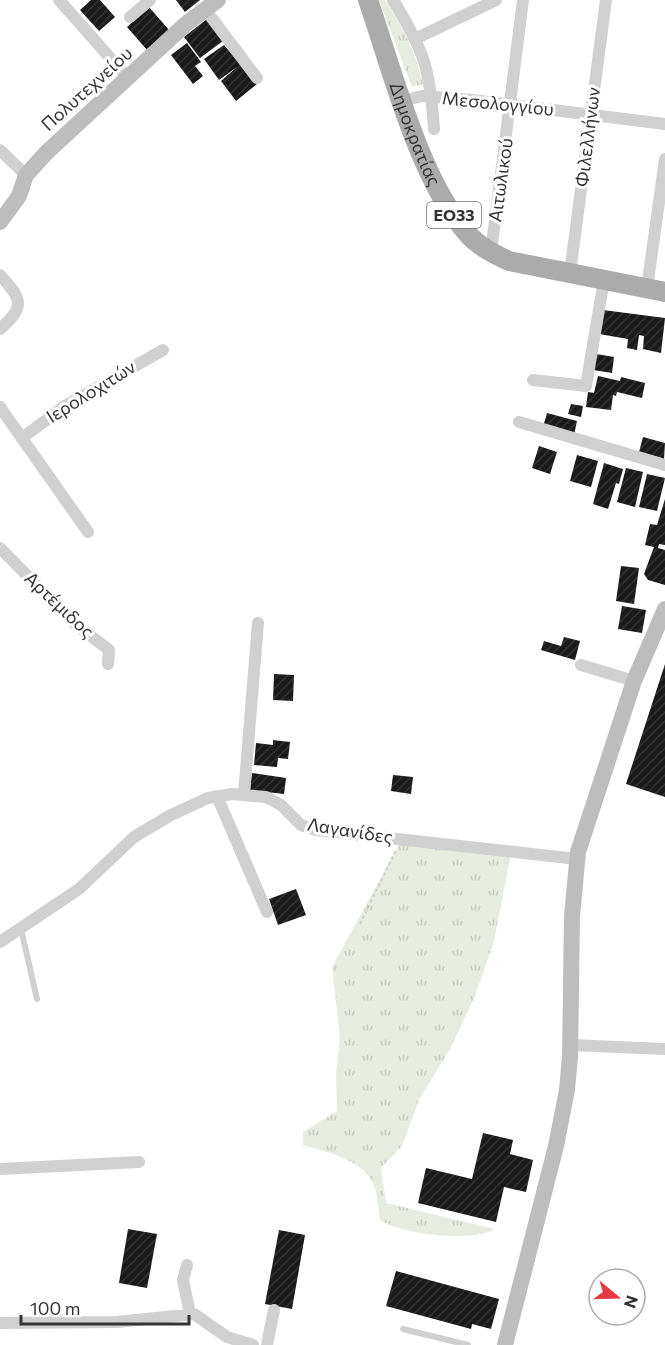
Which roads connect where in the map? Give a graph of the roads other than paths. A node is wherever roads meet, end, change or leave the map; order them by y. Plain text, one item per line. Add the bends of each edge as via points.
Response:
1 (59, 0) edge
2 (150, 0) edge
3 (368, 0) edge
4 (393, 0) edge
5 (496, 0) edge
6 (523, 0) edge
7 (606, 0) edge
8 (212, 3) edge
9 (130, 17) dead end
10 (417, 38) junction
11 (257, 78) dead end
12 (129, 79) junction
13 (431, 97) junction
14 (402, 101) junction
15 (511, 105) junction
16 (591, 115) junction
17 (665, 124) edge
18 (434, 129) dead end
19 (0, 150) edge
20 (665, 159) edge
21 (26, 175) junction
22 (0, 222) edge
23 (491, 252) junction
24 (570, 273) junction
25 (0, 275) edge
26 (604, 280) junction
27 (656, 290) edge
28 (0, 329) edge
29 (163, 350) dead end
30 (533, 380) dead end
31 (0, 407) edge
32 (519, 422) dead end
33 (22, 438) junction
34 (665, 465) edge
35 (87, 532) dead end
36 (0, 548) edge
37 (665, 609) edge
38 (258, 623) dead end
39 (108, 664) dead end
40 (581, 665) dead end
41 (634, 681) junction
42 (244, 794) junction
43 (217, 796) junction
44 (577, 859) junction
45 (267, 912) dead end
46 (21, 929) junction
47 (0, 942) edge
48 (37, 999) dead end
49 (570, 1045) junction
50 (665, 1049) edge
51 (139, 1162) dead end
52 (0, 1168) edge
53 (187, 1265) dead end
54 (274, 1310) dead end
55 (190, 1314) junction
56 (0, 1323) edge
57 (403, 1329) dead end
58 (253, 1345) edge
59 (267, 1345) edge
60 (468, 1345) edge
61 (505, 1345) edge

1 - 12 street
2 - 9 street
3 - 14 main road, Δημοκρατίας / ΕΟ33
4 - 10 street
5 - 10 street
6 - 15 street, Αιτωλικού
7 - 16 street, Φιλελλήνων
8 - 11 street
8 - 12 street, Πολυτεχνείου
10 - 13 street
12 - 21 street, Πολυτεχνείου
13 - 14 street, Μεσολογγίου via 415,96
13 - 15 street, Μεσολογγίου
13 - 18 street
14 - 23 main road, Δημοκρατίας / ΕΟ33 via 444,201 469,235
15 - 16 street, Μεσολογγίου
15 - 23 street, Αιτωλικού
16 - 17 street, Μεσολογγίου
16 - 24 street, Φιλελλήνων
19 - 21 street
20 - 27 street
21 - 22 street, Πολυτεχνείου via 19,196
23 - 24 main road, Δημοκρατίας / ΕΟ33 via 509,261
24 - 26 main road, Δημοκρατίας / ΕΟ33
25 - 28 street via 16,293 19,304
26 - 27 main road, Δημοκρατίας / ΕΟ33
26 - 30 street via 586,387
29 - 33 street, Ιερολοχιτών via 65,406
31 - 33 street
32 - 34 street
33 - 35 street
36 - 39 street, Αρτέμιδος via 75,624 110,650
37 - 41 street
38 - 42 street
40 - 41 street
41 - 44 street
42 - 43 street, Λαγανίδες
42 - 44 street, Λαγανίδες via 275,801 306,827
43 - 45 street
43 - 46 street, Λαγανίδες via 171,815 134,837 79,889
44 - 49 street
46 - 47 street, Λαγανίδες
46 - 48 lane
49 - 50 street
49 - 61 street via 558,1136
51 - 52 street
53 - 55 street via 183,1280
54 - 59 street
55 - 56 street via 117,1322
55 - 58 street via 227,1337
57 - 60 lane

